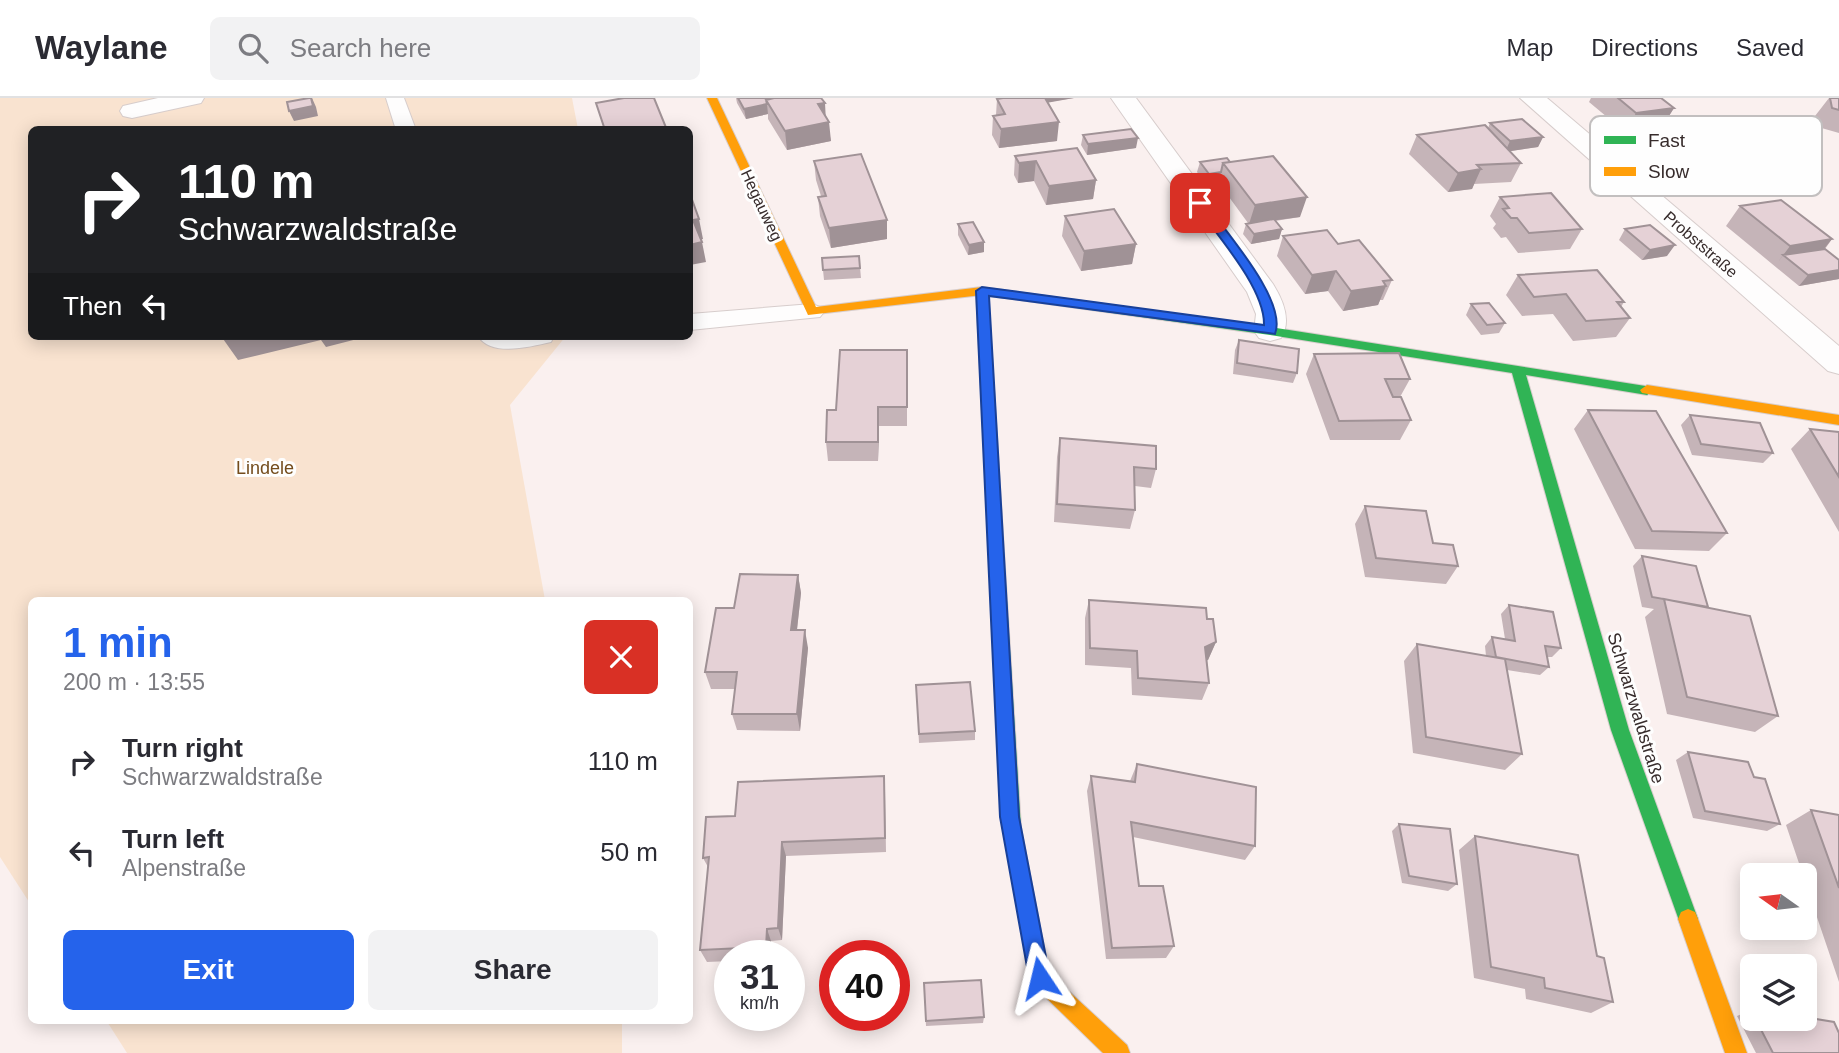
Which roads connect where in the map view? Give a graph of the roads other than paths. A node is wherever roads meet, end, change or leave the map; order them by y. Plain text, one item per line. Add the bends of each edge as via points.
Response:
1 (192, 98) edge
2 (395, 98) edge
3 (712, 98) edge
4 (1123, 98) edge
5 (1532, 98) edge
6 (132, 111) dead end
7 (405, 126) edge
8 (1590, 148) edge
9 (1646, 196) edge
10 (982, 291) junction
11 (812, 312) junction
12 (693, 322) edge
13 (1270, 331) junction
14 (1839, 363) edge
15 (1517, 369) junction
16 (1839, 420) edge
17 (1119, 1053) edge
18 (1736, 1053) edge

1 - 6 street
2 - 7 lane
3 - 11 street, Hegauweg
4 - 13 street via 1262,291 1271,314
5 - 8 street, Probststraße
9 - 14 street, Probststraße
10 - 11 street
10 - 13 street
10 - 17 street via 1010,817 1040,978
11 - 12 lane
13 - 15 street
15 - 16 street
15 - 18 street, Schwarzwaldstraße via 1620,730

